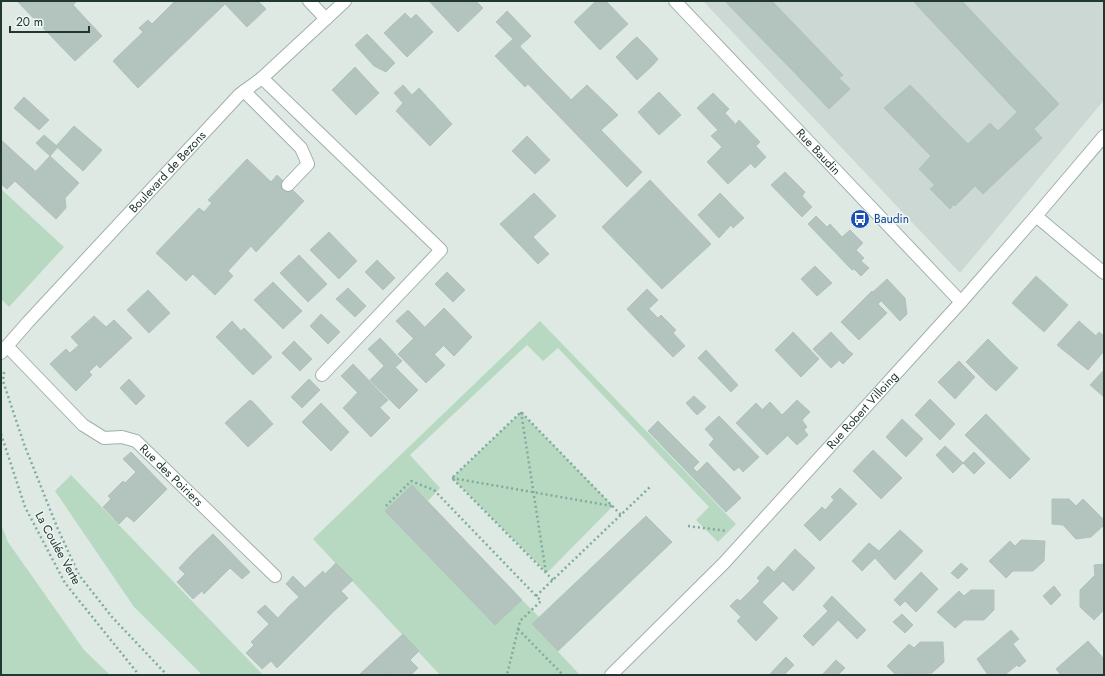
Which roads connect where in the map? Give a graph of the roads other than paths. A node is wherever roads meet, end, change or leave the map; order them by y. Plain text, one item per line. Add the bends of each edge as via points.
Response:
1 (309, 1) edge
2 (345, 1) edge
3 (675, 1) edge
4 (326, 19) junction
5 (262, 78) junction
6 (244, 91) junction
7 (1104, 136) edge
8 (288, 185) dead end
9 (1036, 216) junction
10 (1104, 273) edge
11 (961, 302) junction
12 (4, 350) edge
13 (322, 375) dead end
14 (275, 576) dead end
15 (611, 675) edge

1 - 4 street
2 - 4 street, Boulevard de Bezons
3 - 11 street, Rue Baudin
4 - 5 street, Boulevard de Bezons
5 - 6 street, Boulevard de Bezons
5 - 13 street via 441,250
6 - 8 street via 301,148 308,164
6 - 12 street, Boulevard de Bezons
7 - 9 street, Rue Robert Villoing
9 - 10 street
9 - 11 street, Rue Robert Villoing
11 - 15 street, Rue Robert Villoing via 724,563
12 - 14 street, Rue des Poiriers via 84,425 104,438 136,441

